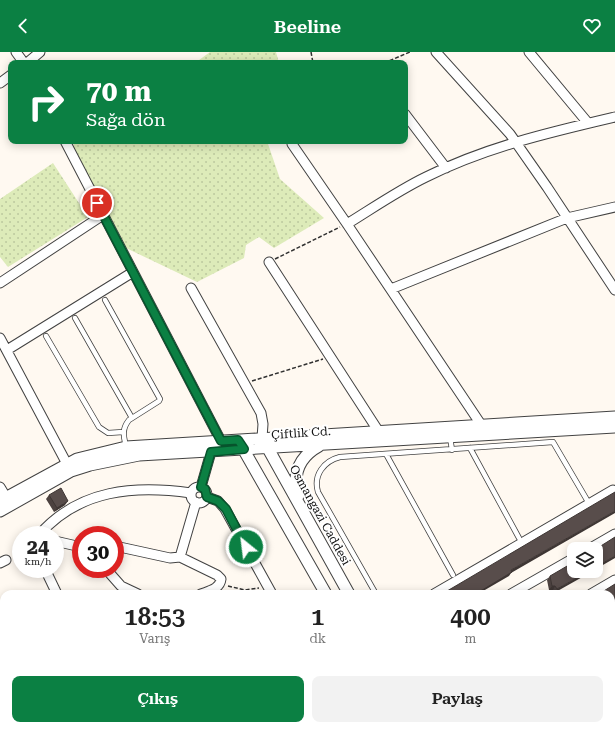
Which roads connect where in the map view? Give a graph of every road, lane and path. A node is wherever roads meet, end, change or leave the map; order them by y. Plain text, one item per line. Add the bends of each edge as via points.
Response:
1 (40, 52) edge
2 (410, 52) edge
3 (436, 52) edge
4 (529, 52) edge
5 (31, 60) edge
6 (391, 60) edge
7 (615, 117) edge
8 (408, 118) edge
9 (588, 123) junction
10 (515, 141) junction
11 (66, 144) edge
12 (292, 144) dead end
13 (446, 168) junction
14 (615, 207) edge
15 (103, 215) junction
16 (567, 218) junction
17 (347, 224) junction
18 (270, 262) joint
19 (133, 272) junction
20 (612, 281) edge
21 (0, 283) edge
22 (191, 288) dead end
23 (391, 289) junction
24 (615, 290) edge
25 (105, 300) dead end
26 (75, 318) dead end
27 (46, 336) dead end
28 (0, 338) edge
29 (7, 350) junction
30 (330, 356) junction
31 (244, 383) junction
32 (615, 417) edge
33 (132, 418) junction
34 (482, 426) junction
35 (615, 427) edge
36 (122, 432) junction
37 (378, 432) junction
38 (450, 437) junction
39 (221, 441) junction
40 (265, 443) junction
41 (241, 444) junction
42 (322, 444) junction
43 (126, 448) junction
44 (470, 448) junction
45 (452, 450) junction
46 (211, 452) junction
47 (386, 454) junction
48 (67, 464) junction
49 (0, 487) edge
50 (201, 487) junction
51 (613, 490) dead end
52 (192, 493) junction
53 (207, 497) junction
54 (3, 499) edge
55 (587, 500) dead end
56 (196, 502) junction
57 (301, 508) junction
58 (0, 511) edge
59 (46, 526) edge
60 (615, 534) edge
61 (519, 538) dead end
62 (601, 542) edge
63 (124, 548) edge
64 (180, 557) junction
65 (567, 562) edge
66 (452, 575) dead end
67 (49, 578) edge
68 (114, 578) edge
69 (615, 580) edge
70 (221, 583) junction
71 (267, 585) junction
72 (55, 590) edge
73 (130, 590) edge
74 (210, 590) edge
75 (270, 590) edge
76 (324, 590) edge
77 (347, 590) edge
78 (374, 590) edge
79 (441, 590) edge
80 (518, 590) edge
81 (598, 590) edge

1 - 5 street
2 - 6 path
3 - 10 street
4 - 9 street
7 - 9 street
8 - 13 street
9 - 10 street
10 - 13 street
10 - 16 street
11 - 15 street
12 - 17 street
13 - 17 street via 426,177
14 - 16 street
15 - 19 street
15 - 21 street
16 - 20 street
16 - 23 street
17 - 18 path
17 - 23 street
18 - 30 street
19 - 29 street
19 - 39 street
20 - 24 street
22 - 31 street
23 - 34 street
25 - 33 lane via 160,399
26 - 33 lane
27 - 36 lane via 99,427 108,433
28 - 29 street
29 - 48 street
30 - 31 path
30 - 37 street
31 - 40 street via 260,413
32 - 34 street, Çiftlik Cd.
33 - 36 lane
34 - 37 street, Çiftlik Cd.
35 - 38 street, Çiftlik Cd.
36 - 43 lane
37 - 40 street, Çiftlik Cd.
38 - 42 street, Çiftlik Cd.
38 - 45 lane
39 - 41 street, Çiftlik Cd.
39 - 43 street, Çiftlik Cd.
40 - 41 street, Çiftlik Cd.
40 - 42 street, Çiftlik Cd.
40 - 57 street, Osmangazi Caddesi
41 - 46 street, Çiftlik Cd.
41 - 76 street
42 - 57 street via 308,453 297,468 296,490
43 - 48 street, Çiftlik Cd. via 89,455
44 - 45 lane
44 - 55 lane via 553,442
44 - 61 lane
45 - 47 lane
46 - 50 street
46 - 58 street, Çiftlik Cd. via 139,455 90,465 71,472
47 - 66 lane
47 - 78 lane via 335,458 324,465 316,481 318,492
48 - 54 street, Çiftlik Cd.
49 - 54 street
50 - 52 street
50 - 53 street via 205,489
51 - 79 street
52 - 56 street via 192,499
52 - 59 street via 153,489 111,493 64,512
53 - 56 street via 204,501
53 - 71 street via 218,501 226,509
56 - 64 street
57 - 77 street, Osmangazi Caddesi
60 - 62 street
63 - 64 street via 170,558
64 - 70 street via 217,575
65 - 80 street
67 - 72 street
68 - 73 street via 121,586
69 - 81 street
70 - 71 path via 245,590
70 - 74 street
71 - 75 street

